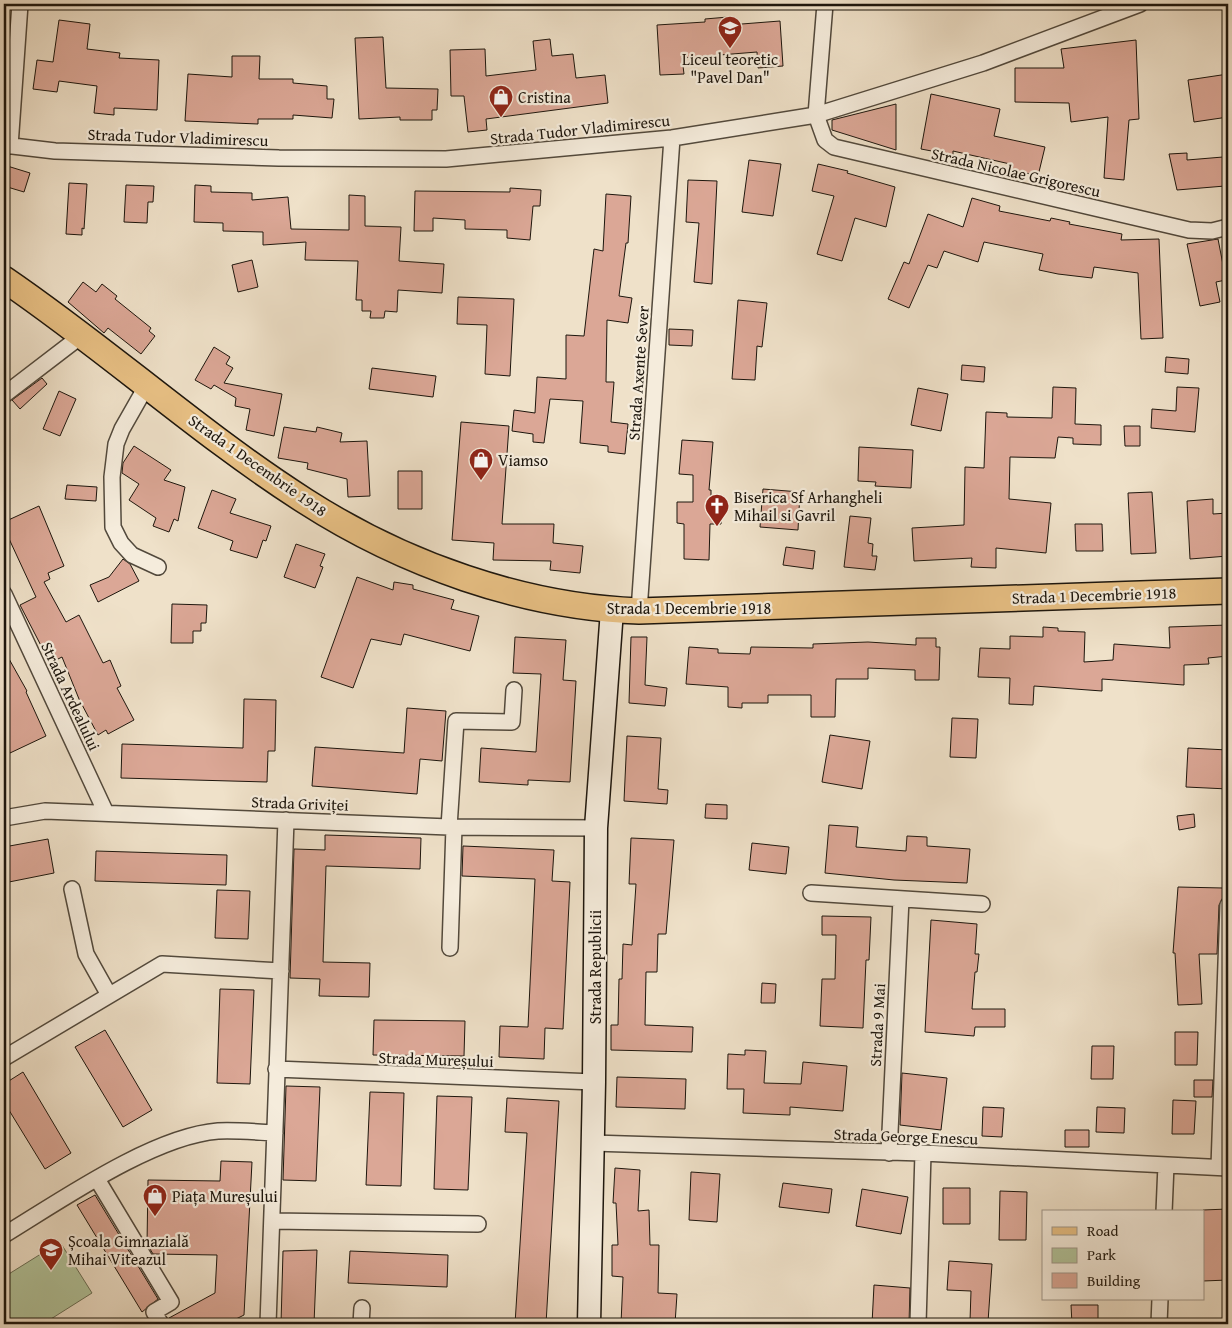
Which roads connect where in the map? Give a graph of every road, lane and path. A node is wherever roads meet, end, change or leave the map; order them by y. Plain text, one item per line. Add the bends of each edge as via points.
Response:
1 (20, 4) edge
2 (825, 4) edge
3 (1140, 4) edge
4 (816, 115) junction
5 (672, 138) junction
6 (7, 145) edge
7 (1228, 227) edge
8 (4, 279) edge
9 (81, 336) junction
10 (147, 384) junction
11 (4, 395) edge
12 (158, 567) dead end
13 (1228, 591) edge
14 (4, 594) edge
15 (612, 610) junction
16 (639, 611) junction
17 (514, 690) dead end
18 (106, 813) junction
19 (4, 818) edge
20 (286, 820) junction
21 (452, 827) junction
22 (596, 828) junction
23 (72, 889) dead end
24 (811, 893) dead end
25 (901, 898) junction
26 (982, 904) dead end
27 (1228, 905) edge
28 (450, 948) dead end
29 (281, 971) junction
30 (109, 995) junction
31 (4, 1058) edge
32 (276, 1069) junction
33 (594, 1082) junction
34 (275, 1133) junction
35 (592, 1143) junction
36 (889, 1153) junction
37 (923, 1153) junction
38 (1166, 1166) junction
39 (1223, 1168) edge
40 (97, 1180) junction
41 (1164, 1210) edge
42 (272, 1221) junction
43 (478, 1224) dead end
44 (4, 1235) edge
45 (1160, 1300) edge
46 (362, 1308) dead end
47 (162, 1324) edge
48 (268, 1324) edge
49 (361, 1324) edge
50 (589, 1324) edge
51 (918, 1324) edge
52 (1159, 1324) edge

1 - 6 street
2 - 4 street
3 - 4 street, Strada Tudor Vladimirescu via 983,63
4 - 5 street, Strada Tudor Vladimirescu
4 - 7 street, Strada Nicolae Grigorescu via 825,140 850,152 1189,230 1212,231
5 - 6 street, Strada Tudor Vladimirescu via 446,160 75,152
5 - 16 street, Strada Axente Sever
8 - 9 main road, Strada 1 Decembrie 1918
9 - 10 main road, Strada 1 Decembrie 1918
9 - 11 street
10 - 12 street via 116,444 112,477 113,527 132,555
10 - 15 main road, Strada 1 Decembrie 1918 via 305,501 381,543 419,561 492,585
13 - 16 main road, Strada 1 Decembrie 1918
14 - 18 street, Strada Ardealului
15 - 16 main road, Strada 1 Decembrie 1918
15 - 22 street, Strada Republicii
17 - 21 street via 512,722 456,721
18 - 19 street, Strada Griviței via 45,811
18 - 20 street, Strada Griviței
20 - 21 street, Strada Griviței
20 - 29 street
21 - 22 street, Strada Griviței
21 - 28 street
22 - 33 street, Strada Republicii
23 - 30 street via 86,954
24 - 25 street
25 - 26 street
25 - 36 street, Strada 9 Mai
27 - 39 street, Strada George Enescu
29 - 30 street via 162,964
29 - 32 street
30 - 31 street
32 - 33 street, Strada Mureșului
32 - 34 street
33 - 35 street, Strada Republicii
34 - 40 street via 217,1131 173,1142
34 - 42 street
35 - 36 street, Strada George Enescu
35 - 50 street, Strada Republicii
36 - 37 street, Strada George Enescu
37 - 38 street, Strada George Enescu
37 - 51 street
38 - 39 street, Strada George Enescu
38 - 41 street
40 - 44 street
40 - 47 street via 171,1302 154,1312
42 - 43 street
42 - 48 street
45 - 52 street
46 - 49 street

